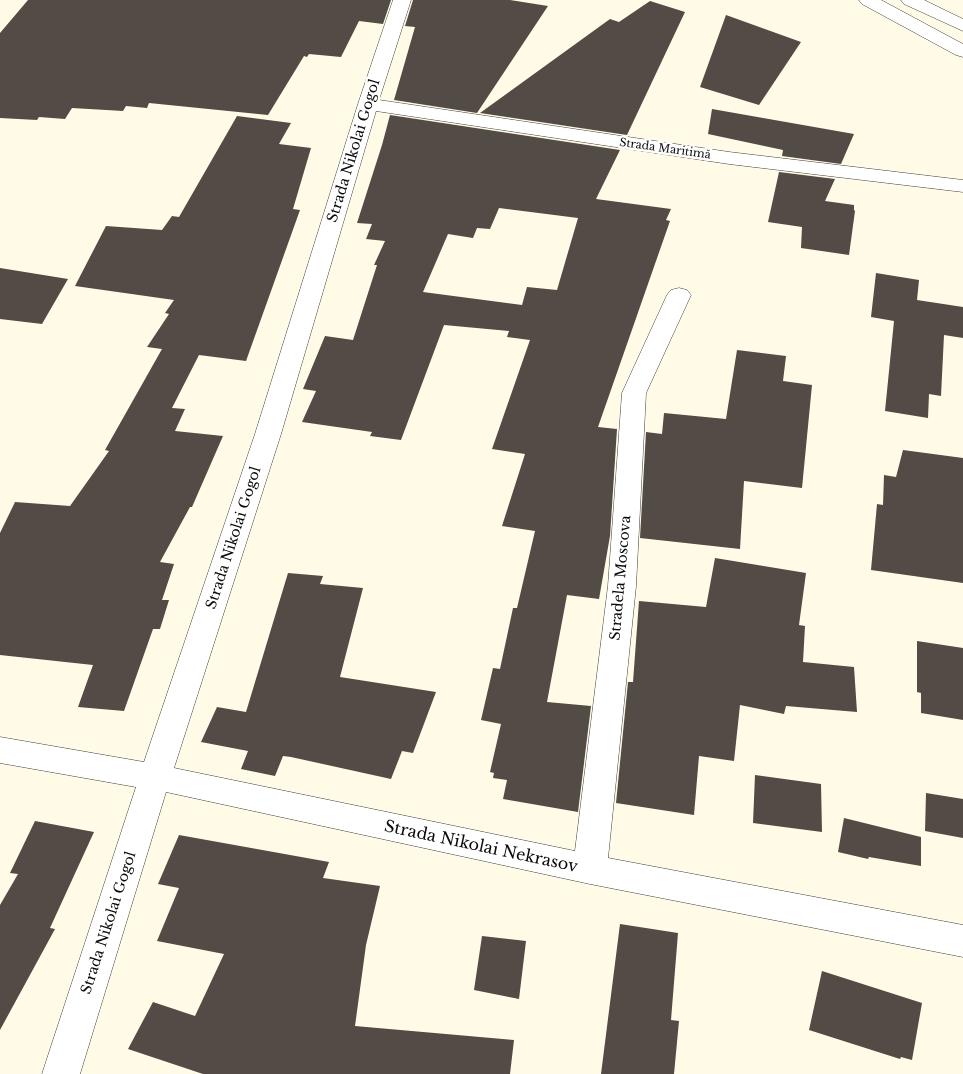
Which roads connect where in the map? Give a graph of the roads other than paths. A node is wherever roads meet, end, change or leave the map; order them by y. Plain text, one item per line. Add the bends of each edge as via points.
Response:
1 (402, 0) edge
2 (868, 0) edge
3 (910, 0) edge
4 (963, 26) edge
5 (963, 51) edge
6 (368, 104) junction
7 (963, 186) edge
8 (679, 295) dead end
9 (0, 750) edge
10 (155, 778) junction
11 (590, 869) junction
12 (963, 941) edge
13 (61, 1074) edge

1 - 6 street, Strada Nikolai Gogol
2 - 5 street
3 - 4 street
6 - 7 street, Strada Maritimă via 729,158
6 - 10 street, Strada Nikolai Gogol via 268,434
8 - 11 street, Stradela Moscova via 634,393 622,586
9 - 10 street, Strada Nikolai Nekrasov
10 - 11 street, Strada Nikolai Nekrasov
10 - 13 street, Strada Nikolai Gogol
11 - 12 street, Strada Nikolai Nekrasov

